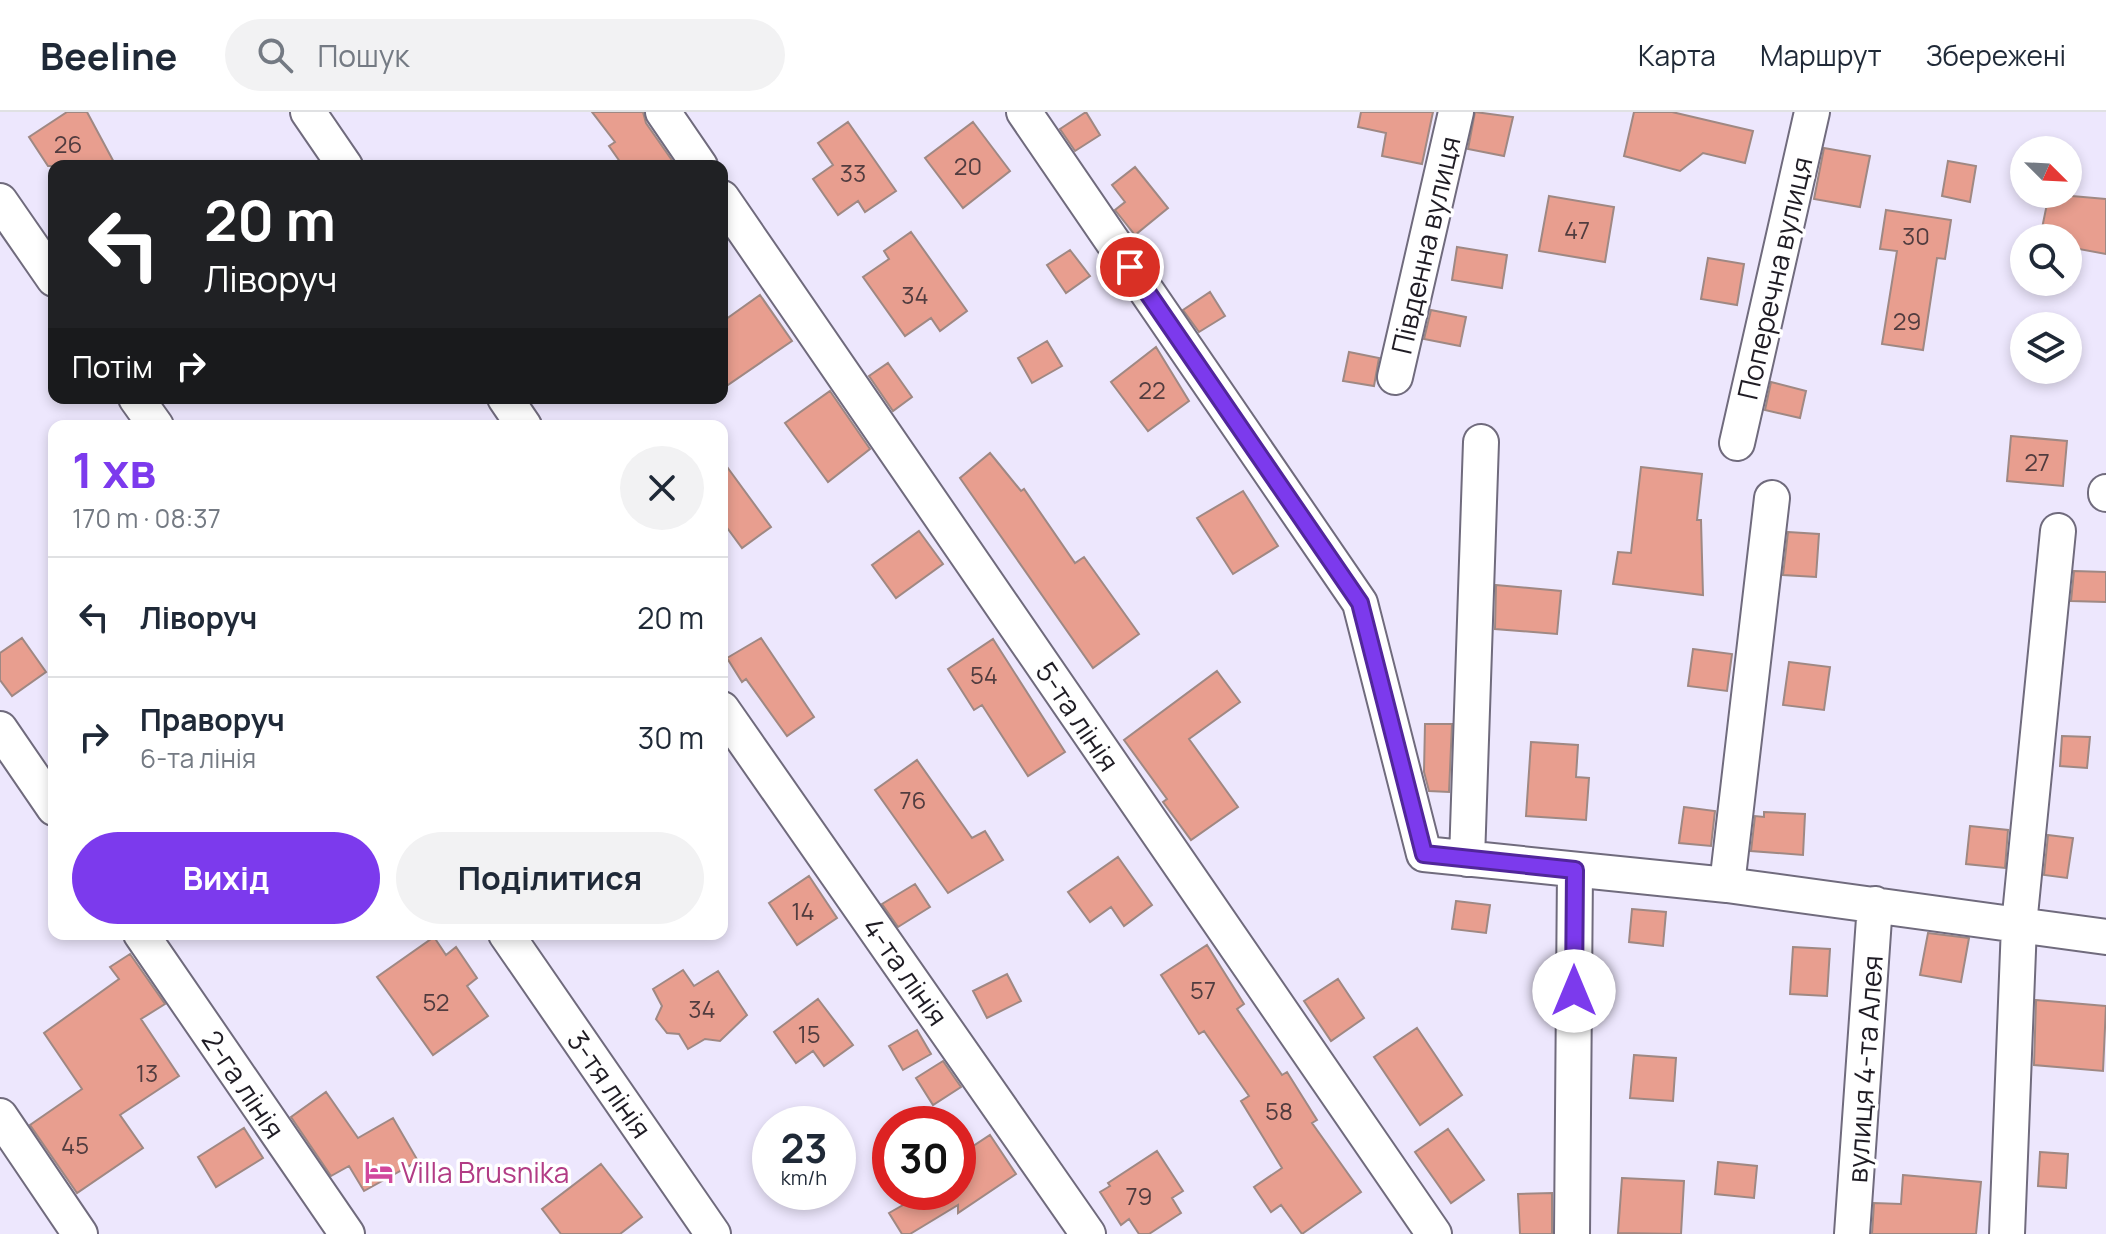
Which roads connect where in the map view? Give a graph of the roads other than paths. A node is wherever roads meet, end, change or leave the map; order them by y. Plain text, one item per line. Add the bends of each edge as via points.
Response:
1 (308, 112) edge
2 (663, 112) edge
3 (1024, 112) edge
4 (1456, 112) edge
5 (1812, 112) edge
6 (341, 160) edge
7 (696, 160) edge
8 (0, 201) edge
9 (728, 207) edge
10 (48, 270) edge
11 (1395, 377) dead end
12 (1481, 442) dead end
13 (1737, 443) dead end
14 (1772, 498) dead end
15 (2058, 531) dead end
16 (728, 718) edge
17 (0, 729) edge
18 (48, 799) edge
19 (1467, 859) junction
20 (1575, 870) junction
21 (1727, 885) junction
22 (1875, 904) junction
23 (2019, 925) junction
24 (2106, 937) edge
25 (145, 940) edge
26 (510, 940) edge
27 (0, 1116) edge
28 (80, 1234) edge
29 (347, 1234) edge
30 (713, 1234) edge
31 (1088, 1234) edge
32 (1434, 1234) edge
33 (1572, 1234) edge
34 (1852, 1234) edge
35 (2007, 1234) edge

1 - 6 street
2 - 7 street
3 - 19 street via 1360,603 1424,854
4 - 11 street, Південна вулиця
5 - 13 street, Поперечна вулиця
8 - 10 street
9 - 32 street, 5-та лінія
12 - 19 street
14 - 21 street
15 - 23 street
16 - 31 street, 4-та лінія
17 - 18 street
19 - 20 street
20 - 21 street
20 - 33 street
21 - 22 street
22 - 23 street
22 - 34 street, вулиця 4-та Алея
23 - 24 street
23 - 35 street
25 - 29 street, 2-га лінія
26 - 30 street, 3-тя лінія
27 - 28 street

